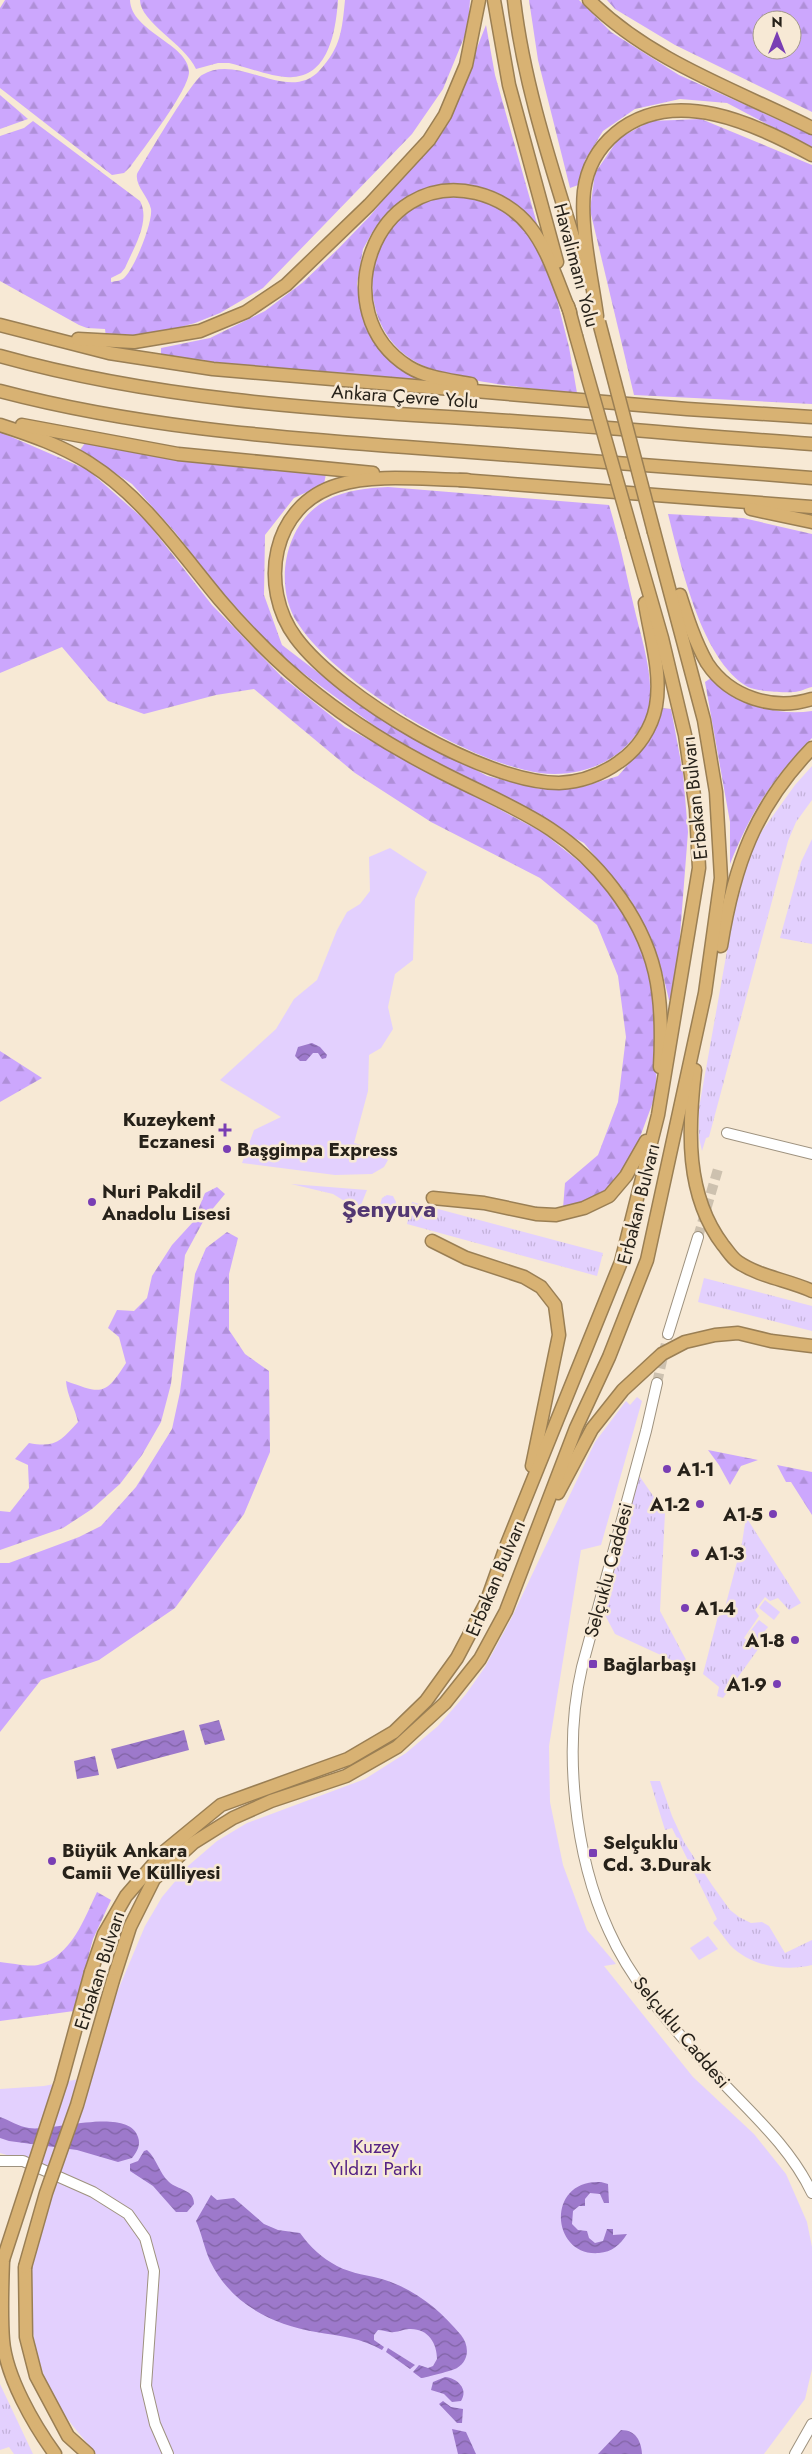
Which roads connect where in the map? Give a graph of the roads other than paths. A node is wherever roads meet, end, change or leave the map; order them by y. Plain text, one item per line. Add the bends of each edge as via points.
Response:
1 (479, 0) edge
2 (494, 0) edge
3 (514, 0) edge
4 (589, 0) edge
5 (812, 128) edge
6 (812, 155) edge
7 (570, 312) junction
8 (598, 319) junction
9 (0, 325) edge
10 (0, 356) edge
11 (0, 391) edge
12 (577, 400) junction
13 (687, 409) junction
14 (812, 412) edge
15 (812, 417) edge
16 (0, 419) edge
17 (0, 425) edge
18 (812, 444) edge
19 (812, 478) edge
20 (467, 480) junction
21 (579, 489) junction
22 (812, 506) edge
23 (812, 522) edge
24 (654, 532) junction
25 (633, 537) junction
26 (812, 699) edge
27 (812, 748) edge
28 (705, 993) junction
29 (658, 1115) junction
30 (727, 1133) dead end
31 (812, 1154) edge
32 (433, 1198) dead end
33 (698, 1237) tunnel mouth
34 (432, 1241) dead end
35 (812, 1292) edge
36 (668, 1334) tunnel mouth
37 (812, 1346) edge
38 (657, 1383) tunnel mouth
39 (507, 1544) junction
40 (530, 1546) junction
41 (0, 2160) edge
42 (812, 2193) edge
43 (1, 2304) edge
44 (0, 2366) edge
45 (16, 2385) junction
46 (812, 2424) edge
47 (55, 2454) edge
48 (88, 2454) edge
49 (168, 2454) edge
50 (795, 2454) edge

1 - 9 highway via 466,65 445,114 428,140 323,251 259,305 200,331 134,342 65,337
2 - 7 highway, Havalimanı Yolu via 509,85
3 - 8 highway, Havalimanı Yolu via 550,159
4 - 5 highway via 615,23 664,56
6 - 8 highway via 744,124 699,112 659,112 622,128 595,156 584,191 584,214
7 - 12 highway via 547,255 530,226 510,208 479,194 446,192 409,205 381,232 367,263 364,291 371,319 385,345 409,367 450,380
7 - 25 highway, Havalimanı Yolu, bridge
8 - 24 highway, Havalimanı Yolu, bridge
9 - 12 highway via 77,346 178,365
10 - 18 highway, Ankara Çevre Yolu via 146,388 267,404
11 - 19 highway via 146,422 265,436
12 - 13 highway
13 - 14 highway
13 - 15 highway
16 - 20 highway via 58,433 178,454 272,465
17 - 29 highway via 73,454 110,478 142,506 243,625 317,694 410,756 534,817 580,851 601,873 629,910 656,972 663,1024
20 - 21 highway
20 - 25 highway via 365,480 324,491 288,524 275,558 275,588 282,614 292,633 338,679 388,715 432,741 466,759 508,775 547,782 582,780 621,761 649,727 658,687
21 - 22 highway
21 - 23 highway via 751,509
24 - 26 highway via 666,556 694,636 716,673 732,688 764,702 783,704
24 - 28 highway, Erbakan Bulvarı via 698,696 716,792 720,892
25 - 29 highway, Erbakan Bulvarı via 685,735 698,842 699,868
27 - 28 highway via 777,789 752,831 733,883 720,947
28 - 35 highway via 689,1144 698,1192 711,1229 736,1261 750,1270
28 - 40 highway, Erbakan Bulvarı via 647,1260
29 - 32 highway via 626,1176 609,1196 584,1208 556,1215 536,1214 484,1203
29 - 39 highway, Erbakan Bulvarı via 621,1262
30 - 31 street
33 - 36 street
34 - 39 highway via 466,1258 524,1277 541,1287 555,1305 559,1335 550,1382 533,1462
37 - 40 highway via 738,1333 685,1342 662,1354 623,1390 592,1429
38 - 42 street, Selçuklu Caddesi via 577,1691 573,1722 575,1794 585,1859 609,1932 645,1992 687,2043 784,2146
39 - 43 highway, Erbakan Bulvarı, bridge via 486,1603 457,1658 426,1701 394,1732 348,1759 221,1805 165,1851 126,1896 104,1934 91,1972 61,2082 3,2260
40 - 48 highway, Erbakan Bulvarı, bridge via 506,1610 480,1659 445,1703 397,1747 346,1776 232,1818 193,1843 154,1879 130,1927 25,2267 26,2337 36,2376 68,2436
41 - 49 street via 23,2161 93,2192 128,2214 145,2238 154,2271 146,2386 155,2424
43 - 45 highway, Erbakan Bulvarı via 3,2342
44 - 45 street
45 - 47 highway, Erbakan Bulvarı via 40,2433
46 - 50 street

